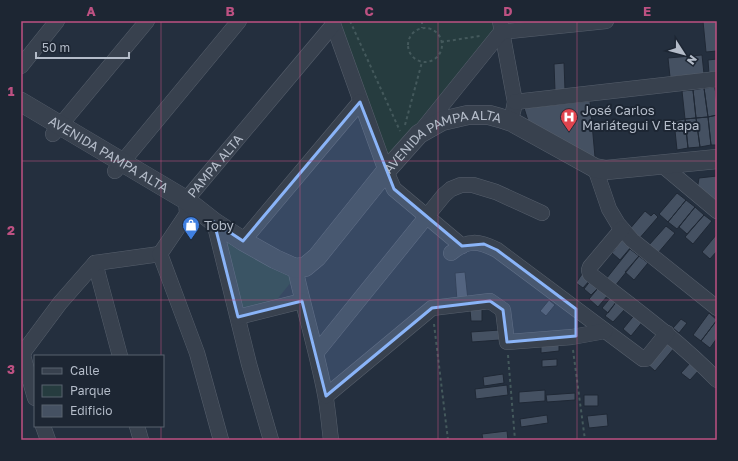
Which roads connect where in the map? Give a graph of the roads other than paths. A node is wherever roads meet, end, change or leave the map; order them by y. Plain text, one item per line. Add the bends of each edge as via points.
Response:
1 (57, 21) edge
2 (147, 21) edge
3 (239, 21) edge
4 (606, 21) edge
5 (332, 23) edge
6 (500, 26) edge
7 (21, 66) edge
8 (717, 79) edge
9 (21, 102) edge
10 (360, 102) junction
11 (515, 102) junction
12 (21, 115) edge
13 (512, 122) junction
14 (56, 130) junction
15 (408, 133) junction
16 (717, 159) edge
17 (662, 165) junction
18 (119, 167) junction
19 (595, 168) junction
20 (386, 172) junction
21 (186, 207) junction
22 (717, 211) edge
23 (542, 214) dead end
24 (427, 216) junction
25 (214, 222) junction
26 (622, 229) junction
27 (243, 241) junction
28 (160, 254) junction
29 (95, 263) junction
30 (295, 268) junction
31 (302, 301) junction
32 (717, 308) edge
33 (576, 309) junction
34 (238, 316) junction
35 (605, 331) junction
36 (667, 333) junction
37 (574, 336) junction
38 (316, 352) junction
39 (120, 355) edge
40 (717, 380) edge
41 (34, 395) edge
42 (326, 396) junction
43 (43, 427) edge
44 (137, 427) edge
45 (48, 440) edge
46 (141, 440) edge
47 (221, 440) edge
48 (271, 440) edge
49 (330, 440) edge

1 - 7 street
2 - 14 street
3 - 18 street
4 - 6 street
5 - 10 street
5 - 21 street, PAMPA ALTA
6 - 11 street
6 - 15 street
8 - 11 street
9 - 14 street, AVENIDA PAMPA ALTA
10 - 20 street
10 - 27 street
11 - 13 street
12 - 14 street, AVENIDA PAMPA ALTA
13 - 15 street, AVENIDA PAMPA ALTA via 489,115 468,114
13 - 19 street, AVENIDA PAMPA ALTA
14 - 18 street, AVENIDA PAMPA ALTA
15 - 20 street, AVENIDA PAMPA ALTA
16 - 17 street, AVENIDA PAMPA ALTA
17 - 19 street, AVENIDA PAMPA ALTA via 606,170
17 - 22 street
18 - 21 street, AVENIDA PAMPA ALTA
19 - 26 street via 609,209
20 - 24 street via 394,189
20 - 30 street, AVENIDA PAMPA ALTA via 317,257 305,267
21 - 25 street, AVENIDA PAMPA ALTA
21 - 28 street, PAMPA ALTA
23 - 24 street via 496,192 474,185 461,185 444,195
24 - 33 street via 457,249 471,243 484,244 497,250
24 - 38 street
25 - 27 street, AVENIDA PAMPA ALTA
25 - 34 street
26 - 32 street via 632,240
26 - 36 street via 590,267 590,274
27 - 30 street, AVENIDA PAMPA ALTA
28 - 29 street
28 - 47 street via 197,353
29 - 39 street
29 - 41 street via 60,303 25,350 23,355
30 - 31 street
31 - 34 street
31 - 38 street
33 - 35 street
33 - 37 street
34 - 48 street
35 - 36 street via 646,360
35 - 37 street
36 - 40 street
37 - 42 street via 507,342 504,310 490,301 432,308
38 - 42 street
42 - 49 street
43 - 45 street
44 - 46 street

